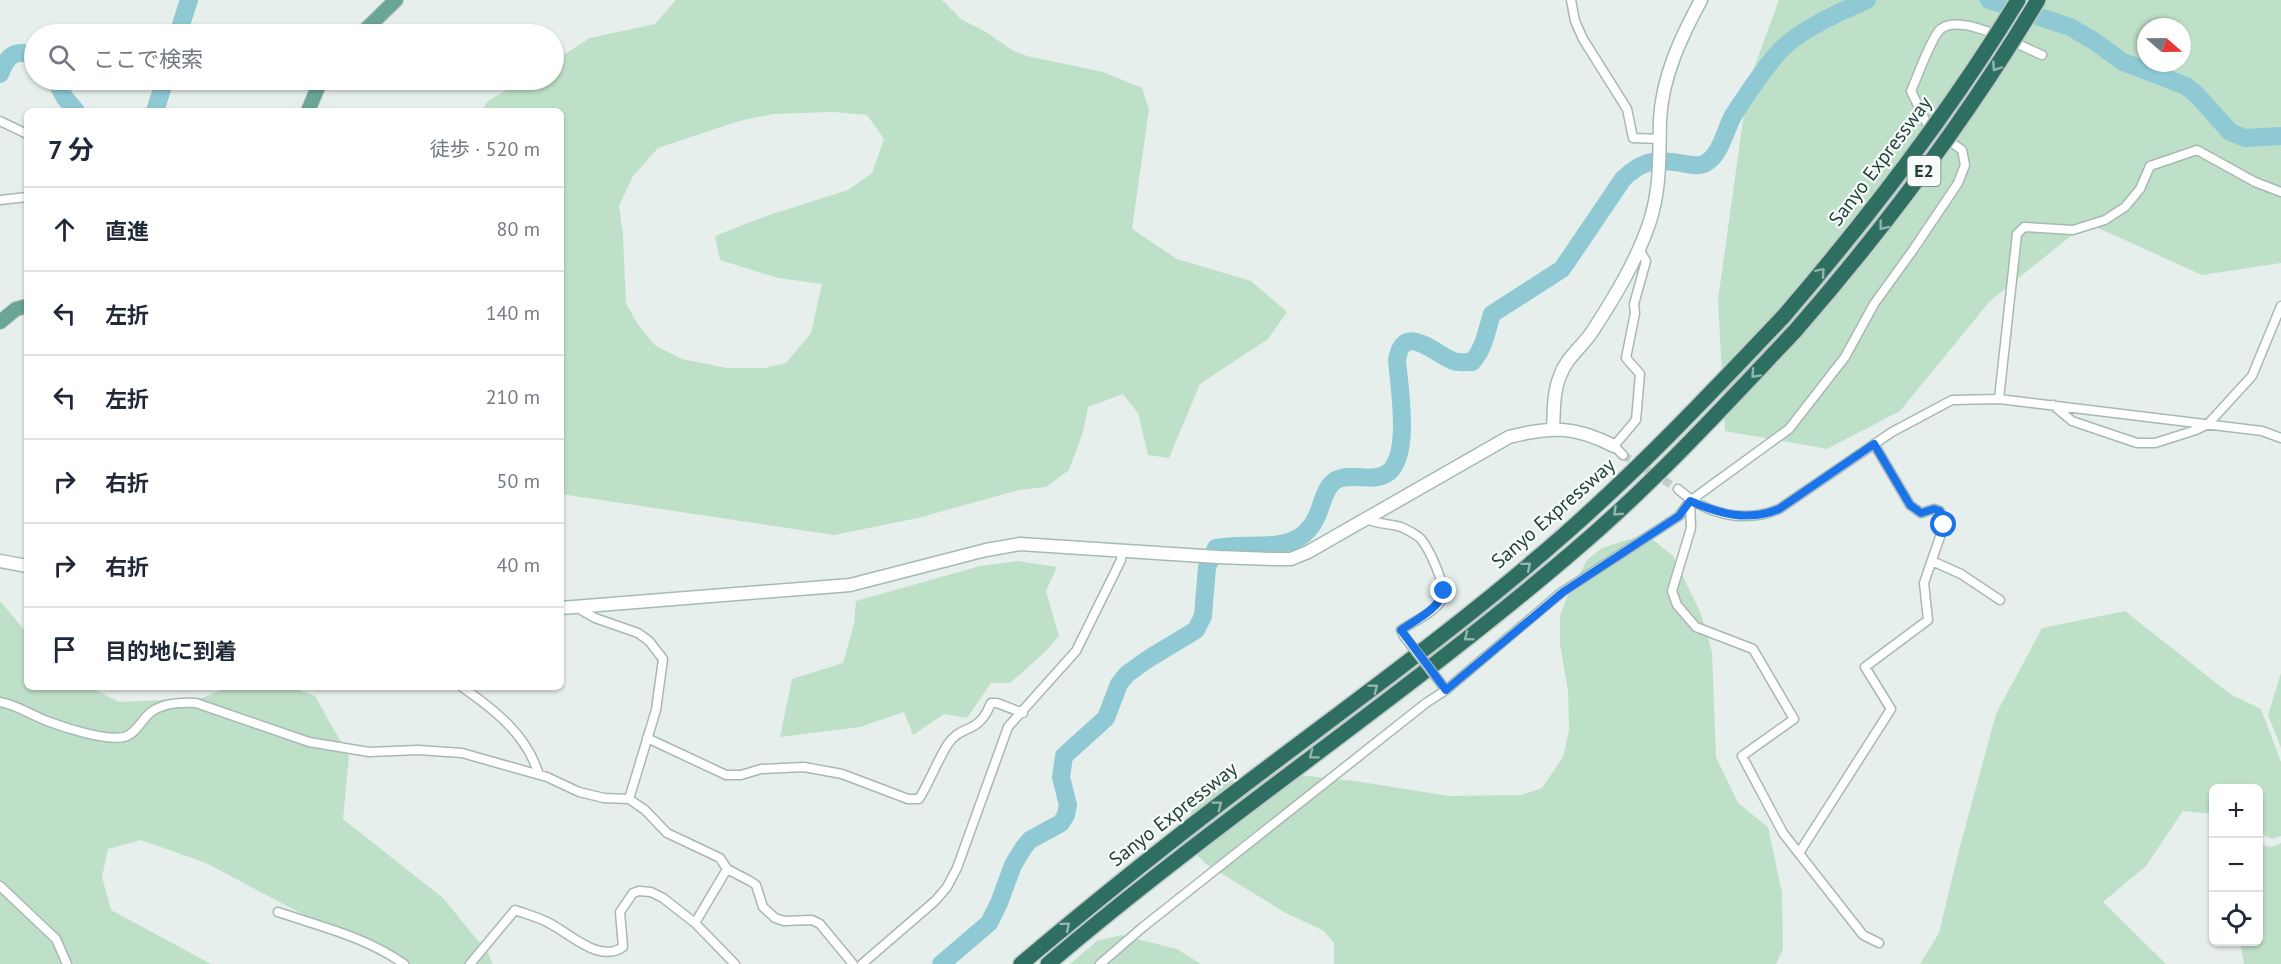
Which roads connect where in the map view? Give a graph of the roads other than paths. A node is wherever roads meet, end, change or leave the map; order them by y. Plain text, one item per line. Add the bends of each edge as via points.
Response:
1 (396, 0) edge
2 (1572, 0) edge
3 (1701, 0) edge
4 (2018, 0) edge
5 (2038, 0) edge
6 (371, 24) edge
7 (2042, 55) dead end
8 (317, 90) edge
9 (309, 108) edge
10 (0, 121) edge
11 (24, 133) edge
12 (1660, 144) junction
13 (2281, 192) edge
14 (24, 197) edge
15 (0, 200) edge
16 (1639, 249) junction
17 (2281, 306) edge
18 (24, 307) edge
19 (0, 322) edge
20 (1999, 399) junction
21 (2053, 405) junction
22 (2208, 424) junction
23 (1554, 430) junction
24 (2281, 438) edge
25 (1874, 444) junction
26 (1614, 446) junction
27 (1623, 455) tunnel mouth
28 (1678, 489) tunnel mouth
29 (1690, 501) junction
30 (1365, 518) junction
31 (1122, 550) junction
32 (0, 561) edge
33 (1932, 561) junction
34 (24, 565) edge
35 (2000, 600) dead end
36 (575, 606) junction
37 (564, 608) edge
38 (1445, 688) junction
39 (466, 690) edge
40 (0, 702) edge
41 (1023, 713) junction
42 (647, 738) junction
43 (539, 775) junction
44 (629, 800) junction
45 (1799, 853) junction
46 (727, 869) junction
47 (0, 886) edge
48 (278, 912) dead end
49 (695, 923) junction
50 (1879, 943) dead end
51 (67, 964) edge
52 (404, 964) edge
53 (470, 964) edge
54 (735, 964) edge
55 (853, 964) edge
56 (862, 964) edge
57 (1021, 964) edge
58 (1048, 964) edge
59 (1100, 964) edge

1 - 6 main road
2 - 12 street via 1583,39 1627,109 1633,138
3 - 12 street via 1671,66 1660,119
57 -> 4 highway, Sanyo Expressway / E2, bridge via 1108,890 1404,666 1565,534 1630,474 1783,317 1862,223 1925,141
5 -> 58 highway, Sanyo Expressway / E2, bridge via 1940,149 1843,276 1644,488 1576,549 1414,679 1225,821
7 - 29 street via 1968,24 1952,23 1939,30 1911,91 1928,126 1962,150 1965,165 1958,183 1874,304 1845,357 1789,429
8 - 9 main road
10 - 11 street
12 - 16 street via 1652,213
13 - 20 street via 2197,150 2150,166 2140,189 2125,207 2105,220 2073,230 2024,227 2017,234
14 - 15 street
16 - 23 street via 1615,297 1563,368 1555,391
16 - 26 street via 1646,261 1634,304 1626,358 1640,374 1636,420
17 - 22 street via 2252,376
18 - 19 main road
20 - 21 street
20 - 25 street via 1952,400
21 - 22 street
21 - 22 street via 2072,421 2137,443 2155,443
22 - 24 street via 2262,431
23 - 26 street via 1575,430
23 - 30 street via 1509,437
25 - 29 street via 1766,515 1732,516
25 - 33 street via 1910,505 1921,513 1940,511 1943,517
26 - 27 street
28 - 29 street
29 - 38 street via 1679,516 1563,592
29 - 45 street via 1690,528 1672,591 1677,605 1696,627 1753,650 1794,719 1742,756 1783,833
30 - 31 street via 1291,559
30 - 38 street, bridge via 1401,527 1420,539 1443,582 1442,599 1401,630
31 - 36 street via 1020,544 850,585
31 - 41 street via 1121,560 1084,639
32 - 34 street
33 - 35 street via 1961,574
33 - 45 street via 1924,583 1928,620 1865,667 1891,709
36 - 37 street
36 - 42 street via 595,618 638,633 663,659 656,710
38 - 59 street
39 - 43 street via 511,725
40 - 43 street via 50,722 123,737 160,706 196,703 309,742 369,752 462,753
41 - 42 street via 991,704 978,725 949,742 919,799 908,799 842,774 804,767 726,775
41 - 56 street via 1008,727 948,887
42 - 44 street
43 - 44 street via 579,792
44 - 46 street via 667,833 720,858
45 - 50 street via 1863,935
46 - 49 street
46 - 55 street via 756,885 763,907 775,918 820,924
47 - 51 street via 56,939
48 - 52 street via 335,929 385,950
49 - 53 street via 651,892 633,893 620,912 623,947 606,954 590,950 547,922 515,910
49 - 54 street

